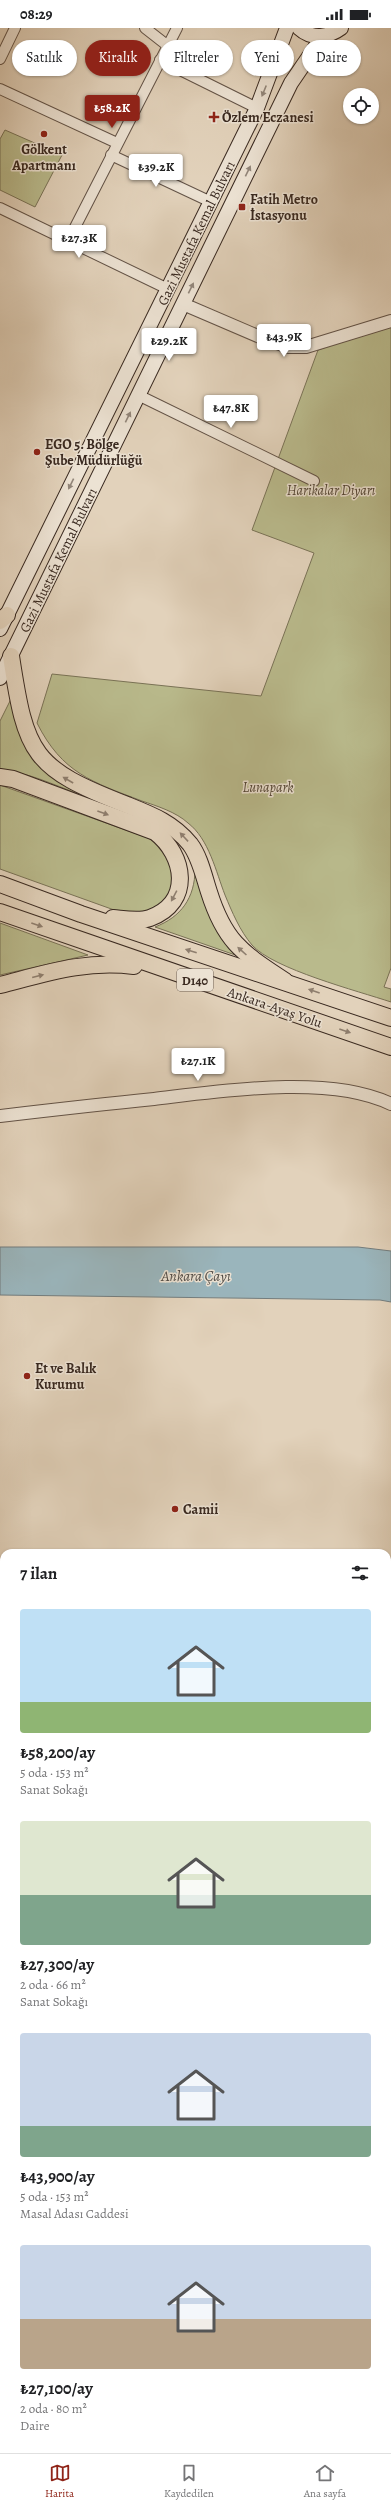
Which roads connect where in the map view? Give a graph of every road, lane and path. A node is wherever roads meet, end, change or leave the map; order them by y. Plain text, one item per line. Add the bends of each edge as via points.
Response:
1 (15, 28) edge
2 (144, 28) edge
3 (177, 28) edge
4 (286, 28) edge
5 (299, 28) edge
6 (341, 28) edge
7 (324, 36) junction
8 (160, 40) edge
9 (171, 40) edge
10 (0, 59) edge
11 (159, 62) edge
12 (193, 76) edge
13 (0, 88) edge
14 (258, 108) junction
15 (117, 143) junction
16 (111, 155) junction
17 (211, 202) junction
18 (0, 208) edge
19 (68, 241) junction
20 (168, 289) junction
21 (183, 304) junction
22 (391, 321) edge
23 (138, 395) junction
24 (314, 481) dead end
25 (4, 618) edge
26 (0, 629) edge
27 (11, 656) junction
28 (0, 678) edge
29 (0, 777) edge
30 (0, 884) edge
31 (0, 912) edge
32 (81, 914) junction
33 (166, 970) junction
34 (285, 981) junction
35 (0, 985) edge
36 (391, 1018) edge
37 (391, 1047) edge
38 (391, 1104) edge
39 (0, 1116) edge

1 - 10 street
2 - 8 street
3 - 9 street
4 -> 14 main road, Gazi Mustafa Kemal Bulvarı
5 - 7 main road via 312,35
6 - 7 main road
21 -> 7 main road, Gazi Mustafa Kemal Bulvarı via 291,83
11 - 15 street
12 - 14 street
13 - 15 street
14 - 17 main road, Gazi Mustafa Kemal Bulvarı
15 - 16 street
16 - 17 street
16 - 19 street
17 - 20 main road, Gazi Mustafa Kemal Bulvarı
18 - 19 street
19 - 20 street
20 -> 25 main road, Gazi Mustafa Kemal Bulvarı
21 - 22 street via 288,347 306,347
21 - 23 main road, Gazi Mustafa Kemal Bulvarı
23 - 24 street
27 -> 23 main road, Gazi Mustafa Kemal Bulvarı
25 - 26 main road, Gazi Mustafa Kemal Bulvarı
27 - 28 main road, Gazi Mustafa Kemal Bulvarı
34 -> 27 highway via 241,952 223,929 192,846 176,829 158,817 80,787 63,777 40,757 24,724
29 -> 32 highway via 13,779 155,832 172,848 179,864 181,878 177,893 158,915 148,919 129,920
30 - 32 highway, Ankara-Ayaş Yolu / D140
31 -> 33 highway, Ankara-Ayaş Yolu / D140
34 -> 32 highway, Ankara-Ayaş Yolu / D140
35 -> 33 highway via 84,964 108,963
33 -> 37 highway, Ankara-Ayaş Yolu / D140
36 -> 34 highway, Ankara-Ayaş Yolu / D140
38 - 39 street via 359,1093 314,1087 216,1092

